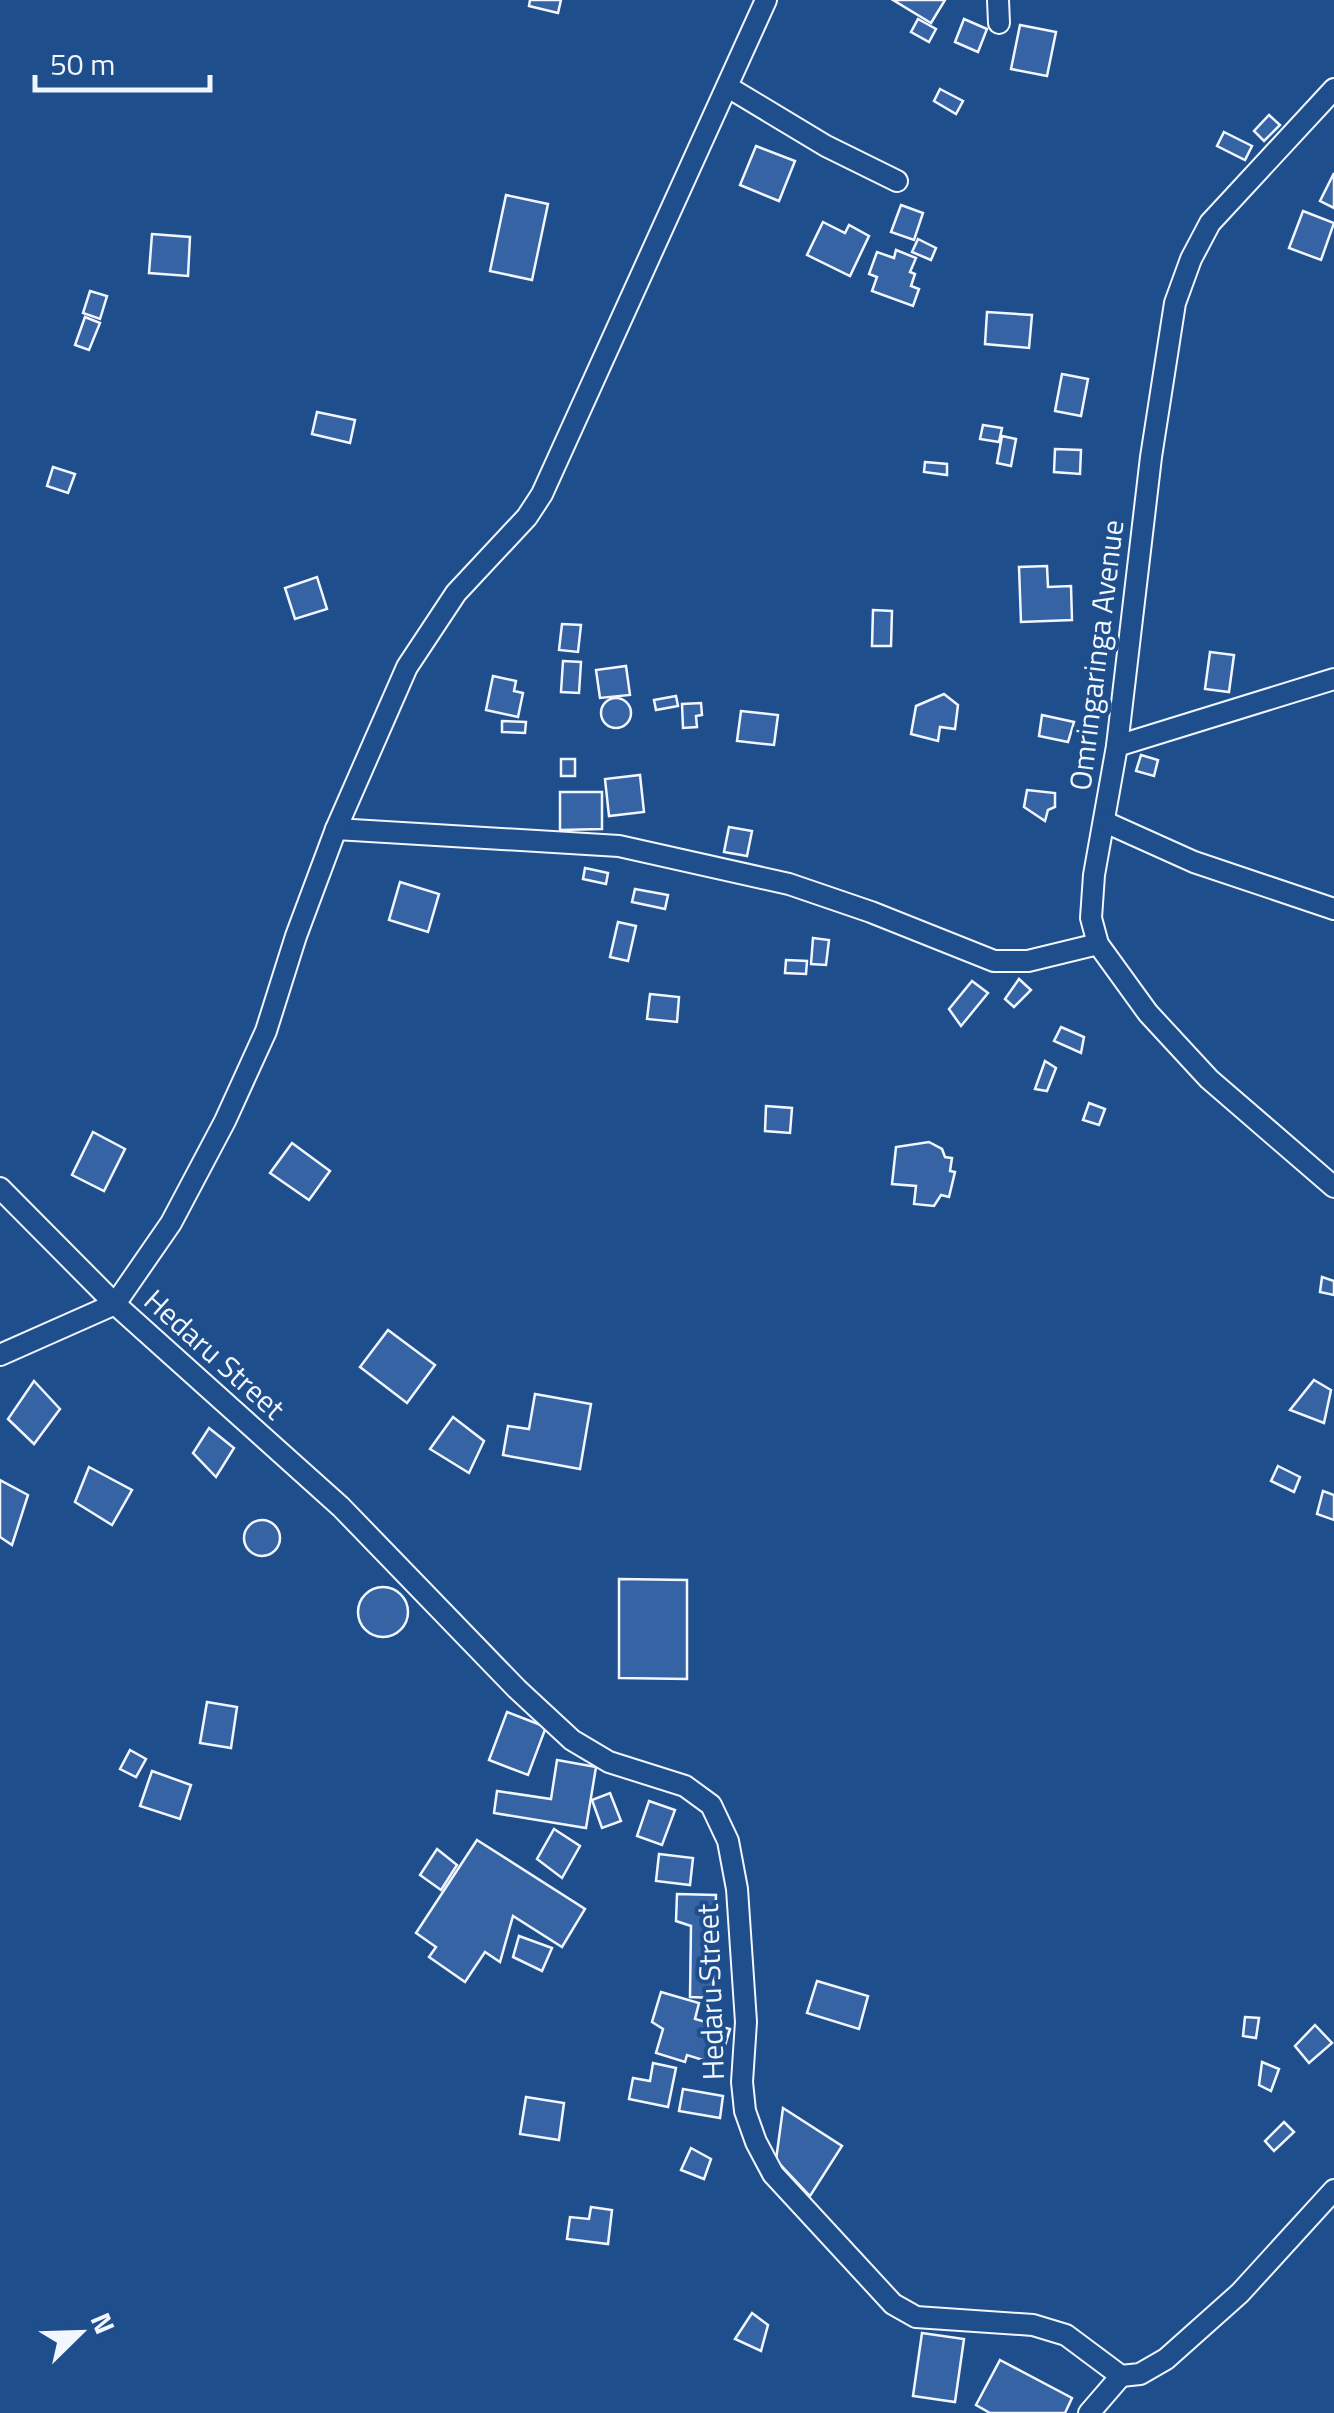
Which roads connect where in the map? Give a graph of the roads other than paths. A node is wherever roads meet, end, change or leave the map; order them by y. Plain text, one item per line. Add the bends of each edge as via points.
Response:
1 (766, 0) edge
2 (998, 0) edge
3 (999, 23) dead end
4 (728, 88) junction
5 (1334, 89) edge
6 (897, 180) dead end
7 (1334, 679) edge
8 (1117, 746) junction
9 (1105, 822) junction
10 (336, 829) junction
11 (1334, 909) edge
12 (1098, 944) junction
13 (1334, 1187) edge
14 (0, 1188) edge
15 (115, 1304) junction
16 (0, 1355) edge
17 (1334, 2190) edge
18 (1121, 2376) junction
19 (1089, 2413) edge

1 - 4 street
2 - 3 street
4 - 6 street
4 - 10 street via 542,494 456,593 407,667
5 - 8 street, Omringaringa Avenue via 1210,223 1176,303
7 - 8 street
8 - 9 street, Omringaringa Avenue
9 - 11 street via 1194,862
9 - 12 street, Omringaringa Avenue via 1091,918
10 - 12 street via 619,846 789,884 994,961 1028,961
10 - 15 street via 266,1032 226,1121 171,1224
12 - 13 street, Omringaringa Avenue via 1148,1013 1209,1078
14 - 15 street, Hedaru Street
15 - 16 street
15 - 18 street, Hedaru Street via 341,1507 572,1740 608,1762 685,1786 712,1805 728,1841 743,1943 745,2111 773,2174 863,2275 916,2317 1033,2324 1066,2335
17 - 18 street via 1240,2292 1166,2359
18 - 19 street

